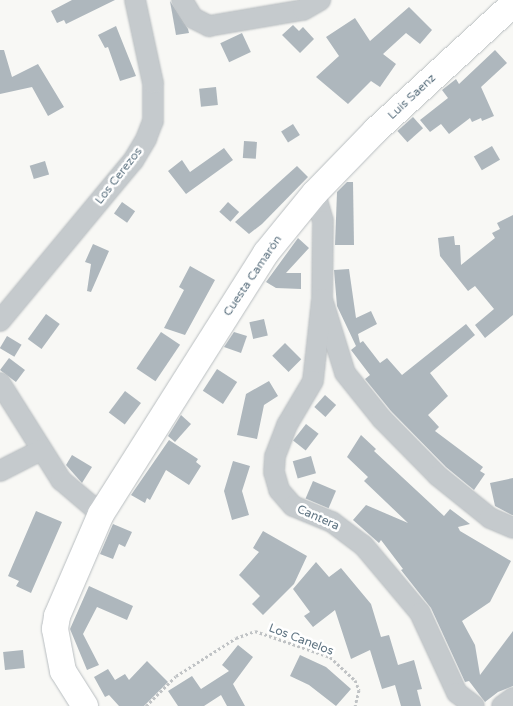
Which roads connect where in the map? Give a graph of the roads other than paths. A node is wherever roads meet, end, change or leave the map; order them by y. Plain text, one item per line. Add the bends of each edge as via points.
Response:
1 (136, 0) edge
2 (182, 0) edge
3 (320, 0) edge
4 (502, 7) edge
5 (315, 193) junction
6 (322, 299) junction
7 (0, 321) edge
8 (0, 383) edge
9 (41, 450) junction
10 (0, 471) edge
11 (101, 514) junction
12 (513, 528) edge
13 (513, 698) edge
14 (85, 706) edge
15 (474, 706) edge
16 (502, 706) edge

1 - 7 street, Los Cerezos via 153,84 153,120 146,139 134,161
2 - 3 street via 193,18 209,26 303,10
4 - 5 main road, Luis Saenz
5 - 6 street via 323,221
5 - 11 main road, Cuesta Camarón via 266,253
6 - 12 street via 338,354 355,387 438,476 490,518
6 - 15 street, Cantera via 314,381 287,425 275,457 274,472 279,490 292,506 332,522 363,545 420,613 457,693
8 - 9 street
9 - 10 street
9 - 11 street via 61,480
11 - 14 main road, Cuesta Camarón via 57,616 55,630 63,671
13 - 16 street

